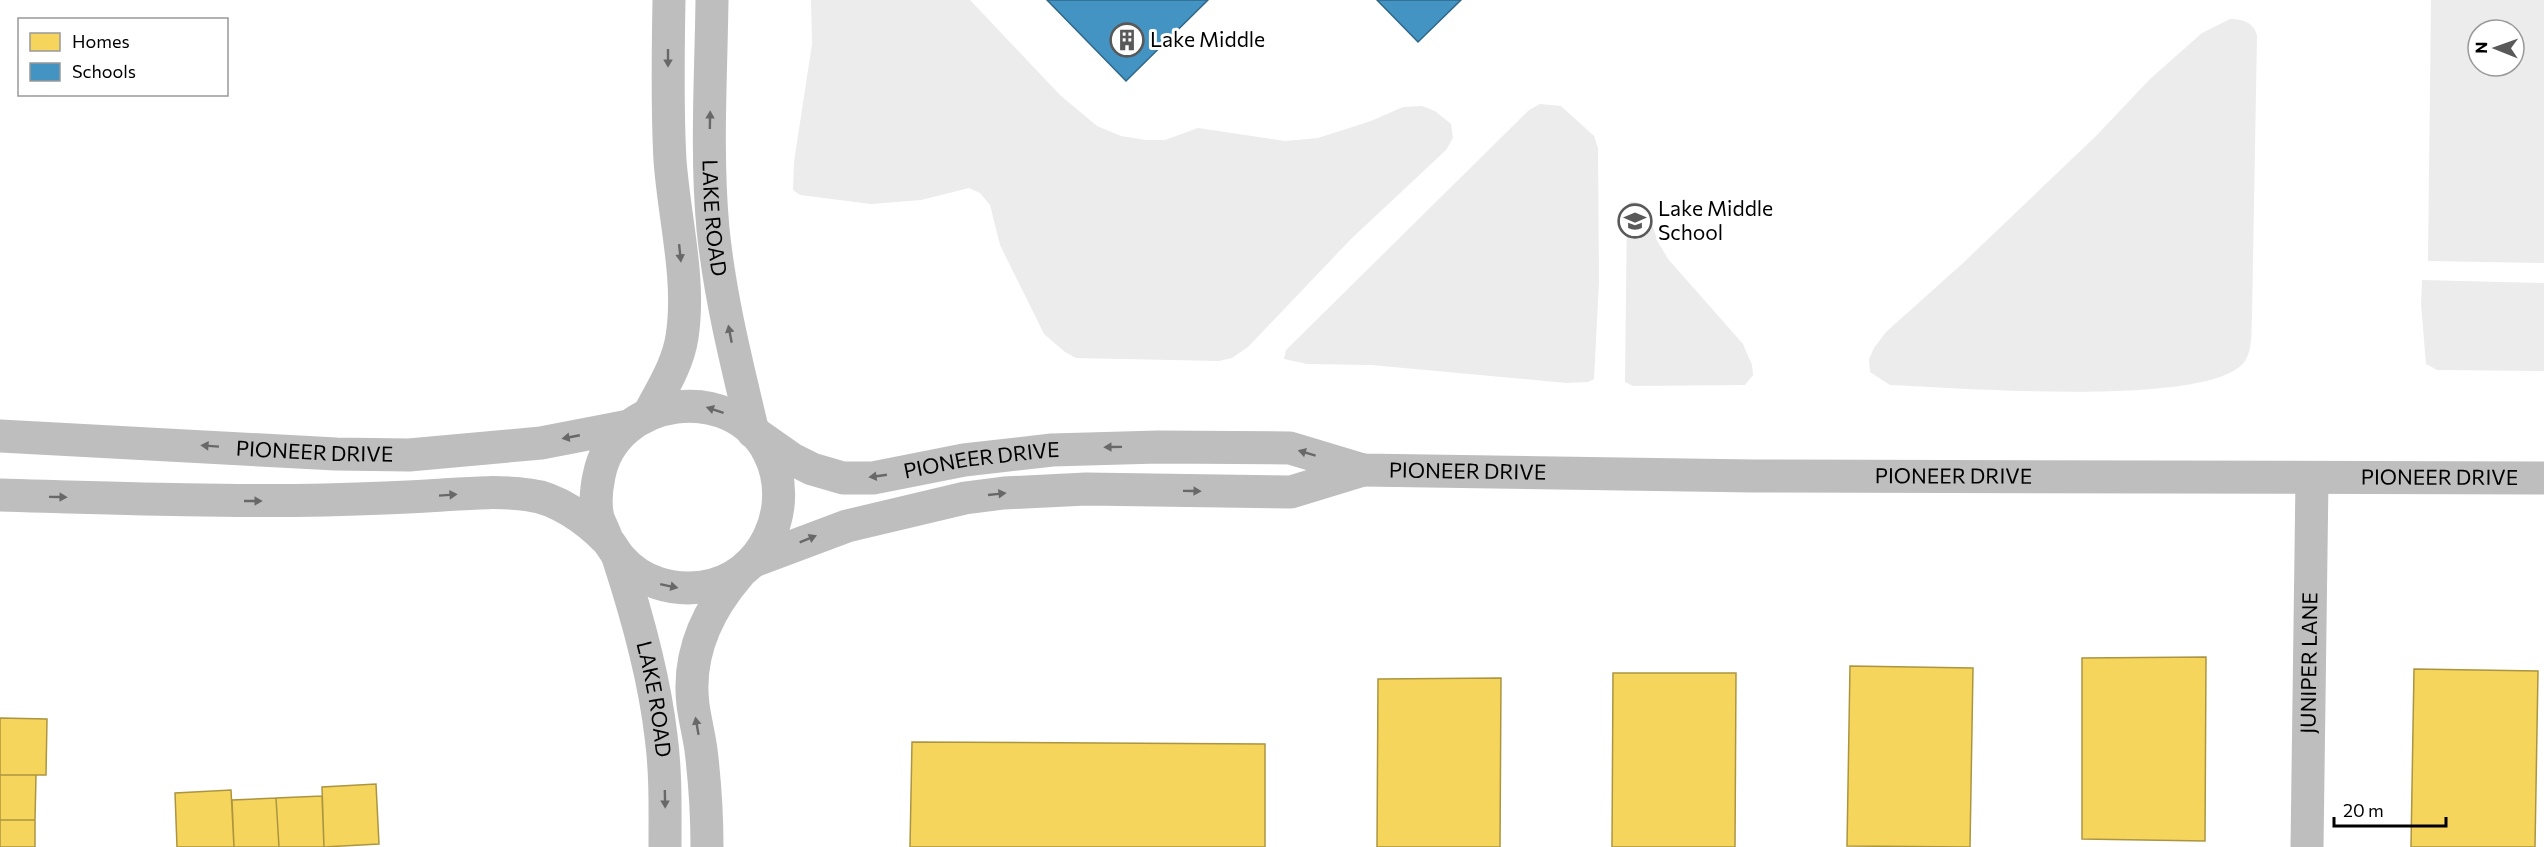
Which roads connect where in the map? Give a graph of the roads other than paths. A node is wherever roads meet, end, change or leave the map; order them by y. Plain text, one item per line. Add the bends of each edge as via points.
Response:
1 (669, 0) edge
2 (712, 0) edge
3 (640, 419) junction
4 (754, 433) junction
5 (0, 436) edge
6 (1363, 470) junction
7 (2544, 478) edge
8 (2312, 479) junction
9 (0, 495) edge
10 (613, 548) junction
11 (747, 566) junction
12 (665, 847) edge
13 (707, 847) edge
14 (2307, 847) edge

1 -> 3 street, LAKE ROAD via 670,159 683,279 682,338 676,359
4 -> 2 street, LAKE ROAD via 731,340 713,231
4 -> 3 street via 717,409 695,405 672,406
3 -> 5 street, PIONEER DRIVE via 540,442 409,455
3 - 10 street via 612,445 601,467 596,492 598,517
6 -> 4 street, PIONEER DRIVE via 1290,448 1105,447 1008,454 873,478 843,478 812,470
4 - 11 street via 777,473 779,495 777,519 769,540
6 - 8 street, PIONEER DRIVE
11 -> 6 street, PIONEER DRIVE via 847,525 965,498 1086,489 1291,492
7 - 8 street, PIONEER DRIVE
8 - 14 street, JUNIPER LANE
9 -> 10 street, PIONEER DRIVE via 247,501 520,494 546,498 561,506
10 -> 11 street via 632,570 649,580 687,589 724,581
10 -> 12 street, LAKE ROAD via 641,630 662,736
13 -> 11 street, LAKE ROAD via 693,672 704,627 724,591

